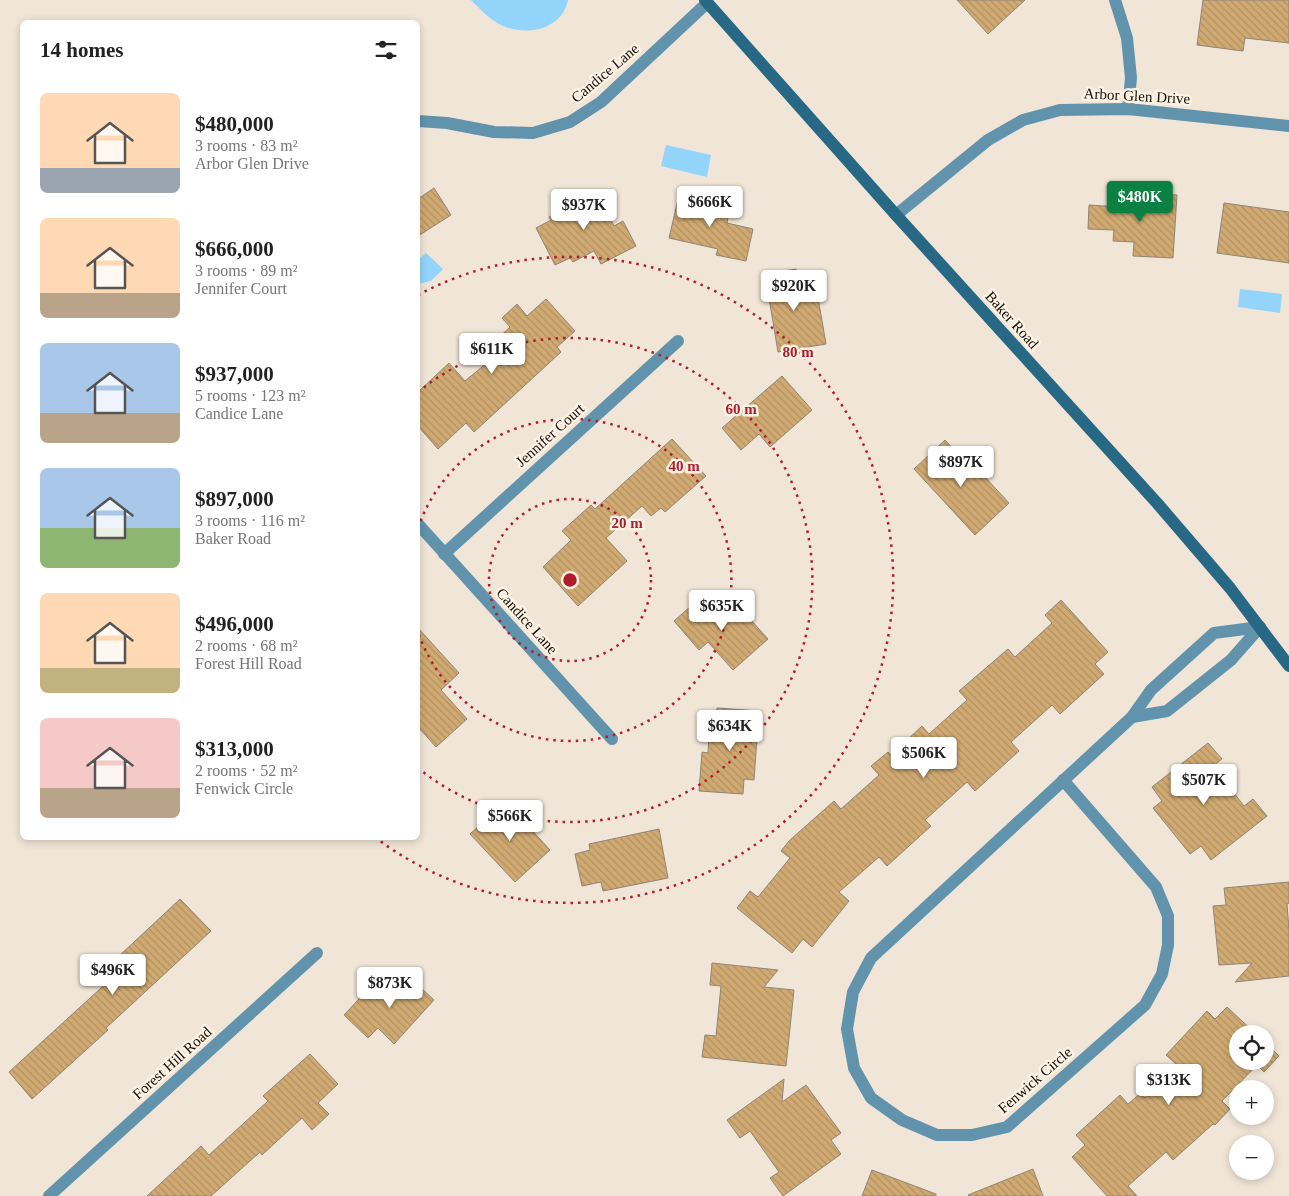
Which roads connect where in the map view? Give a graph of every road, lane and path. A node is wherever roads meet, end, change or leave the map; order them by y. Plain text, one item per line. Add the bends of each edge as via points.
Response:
1 (1115, 0) edge
2 (706, 1) edge
3 (1128, 109) junction
4 (420, 121) edge
5 (1289, 126) edge
6 (896, 215) junction
7 (678, 341) dead end
8 (420, 526) edge
9 (444, 554) junction
10 (1260, 627) junction
11 (1289, 666) edge
12 (1132, 717) junction
13 (612, 740) dead end
14 (1063, 780) junction
15 (317, 953) dead end
16 (49, 1196) edge

1 - 3 street via 1127,38 1131,78
2 - 4 street, Candice Lane via 601,102 570,122 534,132 494,132
2 - 6 main road, Baker Road
3 - 5 street, Arbor Glen Drive
3 - 6 street, Arbor Glen Drive via 1060,110 1023,120 988,140
6 - 10 main road, Baker Road via 1157,503
7 - 9 street, Jennifer Court
8 - 9 street, Candice Lane
9 - 13 street, Candice Lane
10 - 11 main road, Baker Road
10 - 12 street via 1231,660 1167,711
10 - 12 street, Fenwick Circle via 1214,633 1151,690
12 - 14 street, Fenwick Circle
14 - 14 street, Fenwick Circle via 871,958 853,992 847,1029 854,1068 871,1098 902,1120 937,1135 972,1136 1007,1127 1145,1005 1162,974 1168,945 1168,916 1156,887
15 - 16 street, Forest Hill Road

